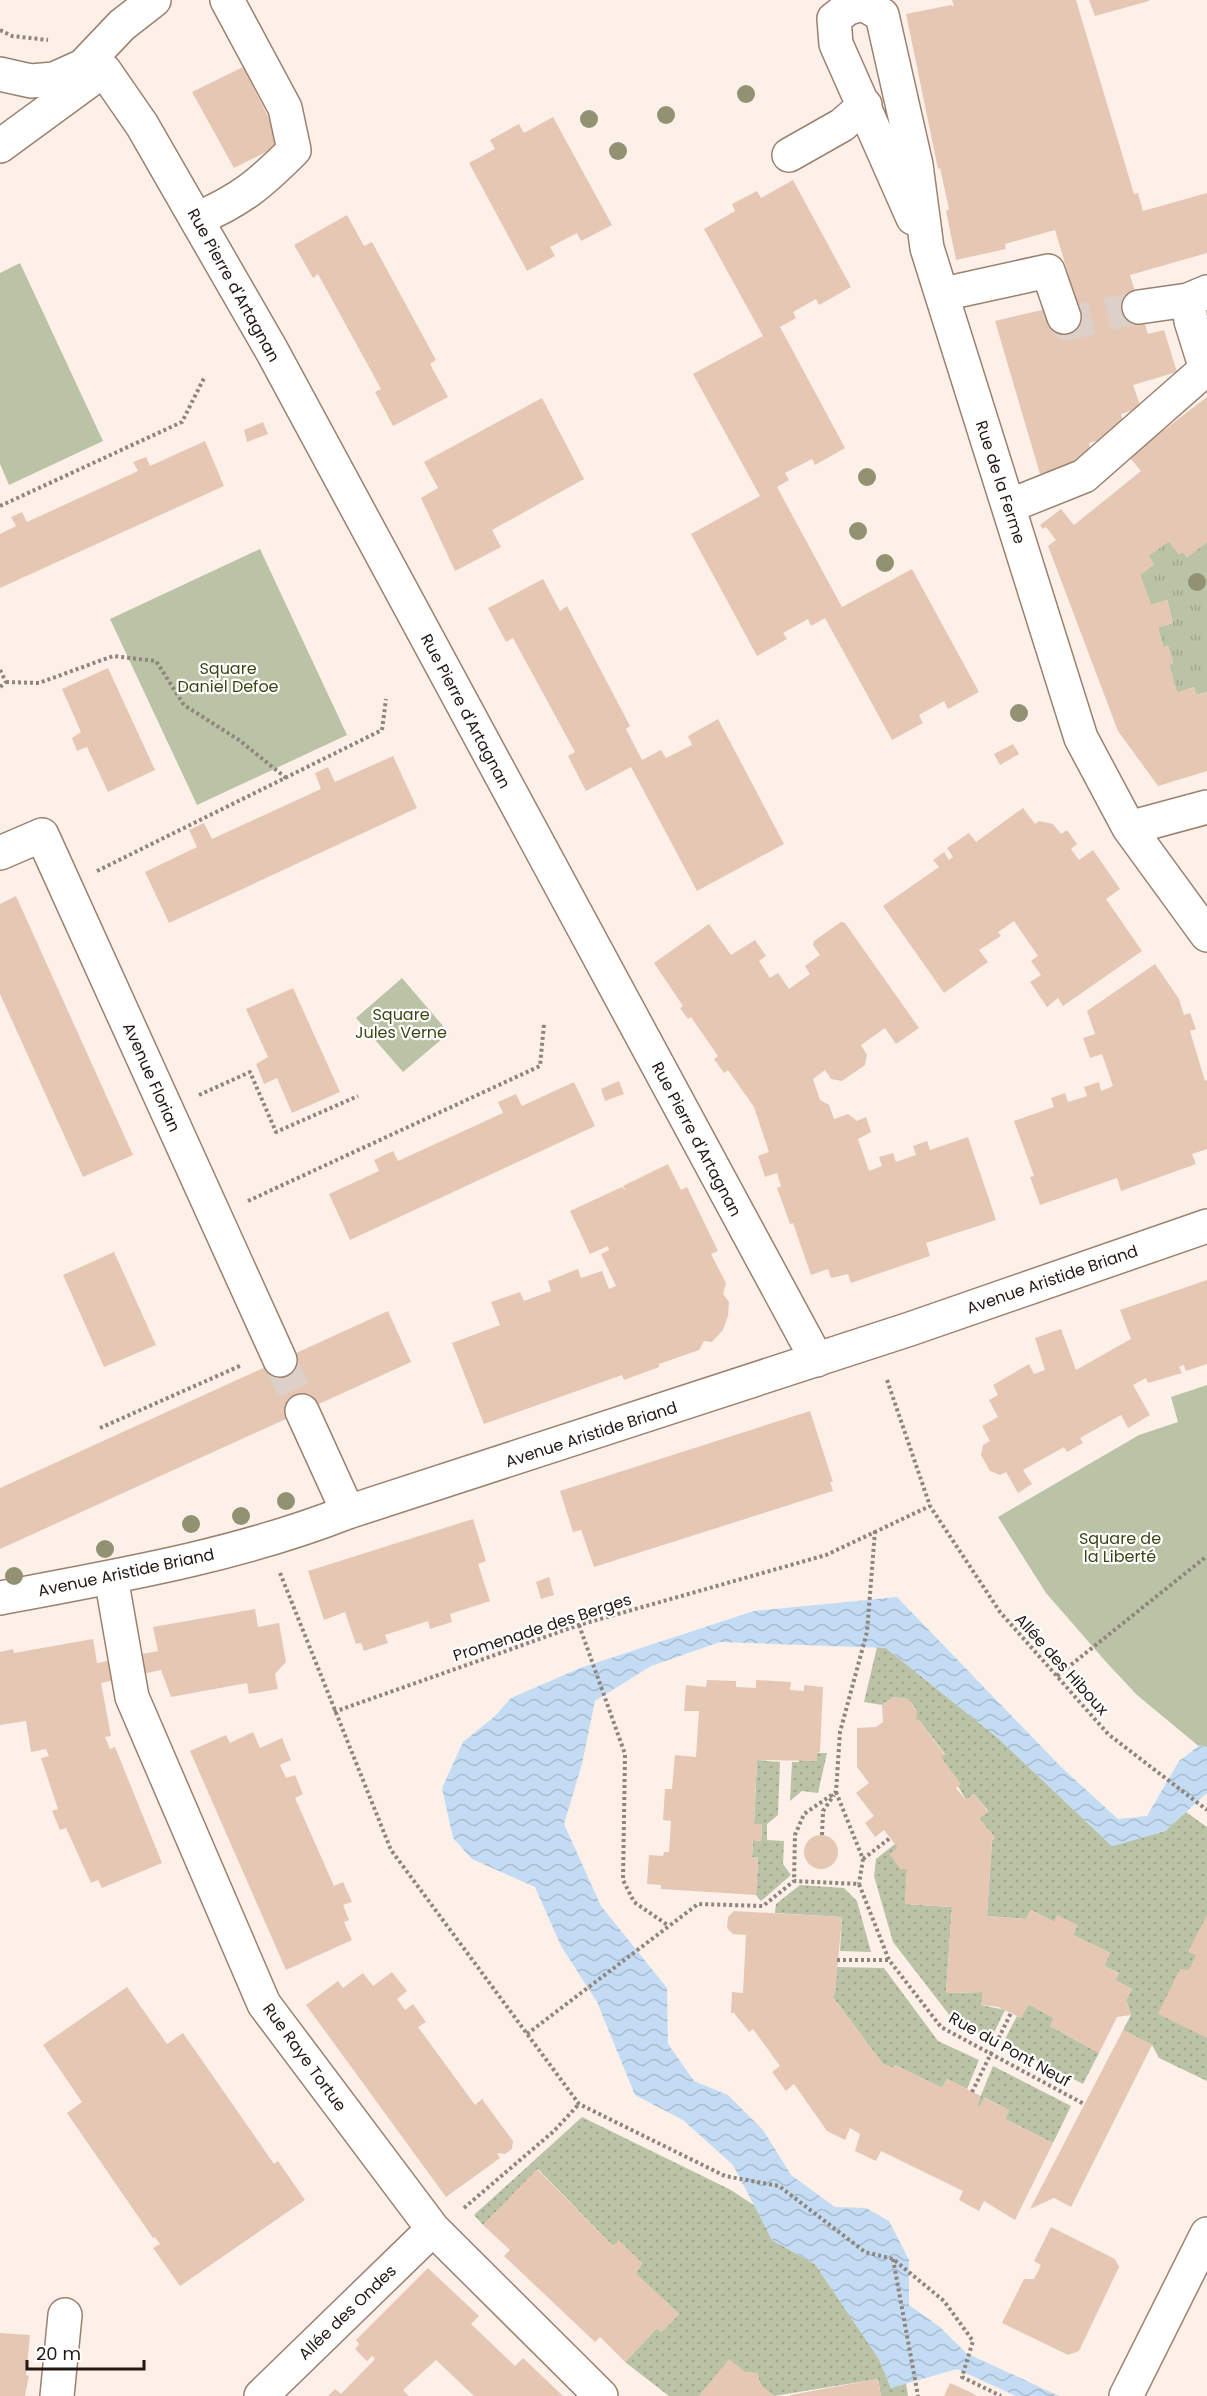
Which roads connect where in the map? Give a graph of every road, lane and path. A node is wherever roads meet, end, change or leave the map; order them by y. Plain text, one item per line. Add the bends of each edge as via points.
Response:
1 (154, 0) edge
2 (227, 0) edge
3 (888, 8) edge
4 (0, 30) edge
5 (57, 37) dead end
6 (93, 68) junction
7 (0, 74) edge
8 (865, 105) junction
9 (0, 147) edge
10 (789, 155) dead end
11 (197, 219) junction
12 (927, 248) junction
13 (957, 291) dead end
14 (1198, 296) edge
15 (1139, 307) tunnel mouth
16 (1064, 317) dead end
17 (204, 378) dead end
18 (0, 506) edge
19 (1009, 507) junction
20 (0, 670) edge
21 (6, 682) junction
22 (0, 687) edge
23 (386, 699) dead end
24 (286, 778) junction
25 (1207, 807) edge
26 (1129, 828) junction
27 (0, 854) edge
28 (67, 886) junction
29 (1207, 935) edge
30 (544, 1024) dead end
31 (198, 1095) dead end
32 (358, 1096) dead end
33 (215, 1216) junction
34 (1207, 1226) edge
35 (277, 1355) joint
36 (817, 1360) junction
37 (887, 1380) dead end
38 (302, 1411) tunnel mouth
39 (100, 1428) dead end
40 (930, 1506) junction
41 (348, 1512) junction
42 (875, 1531) junction
43 (268, 1541) junction
44 (1207, 1556) edge
45 (111, 1577) junction
46 (0, 1598) edge
47 (579, 1624) junction
48 (1057, 1676) junction
49 (334, 1712) junction
50 (836, 1792) junction
51 (1207, 1810) edge
52 (822, 1835) dead end
53 (890, 1838) dead end
54 (863, 1859) junction
55 (794, 1881) junction
56 (859, 1884) junction
57 (669, 1926) junction
58 (889, 1959) junction
59 (837, 1960) dead end
60 (1011, 2013) dead end
61 (527, 2034) junction
62 (990, 2054) junction
63 (972, 2092) dead end
64 (579, 2104) junction
65 (1084, 2104) dead end
66 (432, 2229) junction
67 (1207, 2234) edge
68 (893, 2259) junction
69 (65, 2315) dead end
70 (1129, 2391) edge
71 (57, 2396) edge
72 (261, 2396) edge
73 (601, 2396) edge
74 (918, 2396) edge
75 (1001, 2396) edge

1 - 6 street via 122,25
2 - 11 street via 285,108 294,150 259,185 229,206
3 - 8 street via 863,4 834,19 836,44
3 - 12 street, Rue de la Ferme
4 - 5 path via 12,36 48,41
6 - 7 street via 31,81
6 - 9 street
6 - 11 street, Rue Pierre d'Artagnan via 142,125
8 - 10 street via 842,125
8 - 12 street
11 - 36 street, Rue Pierre d'Artagnan
12 - 19 street, Rue de la Ferme
13 - 16 street via 1048,271
14 - 15 street
14 - 19 street via 1191,321 1206,369 1084,476
17 - 18 path via 182,422
19 - 26 street, Rue de la Ferme via 1082,738
20 - 21 path
21 - 22 path
21 - 24 path via 39,683 113,656 156,661 184,705
23 - 24 path via 382,730
24 - 28 path
25 - 26 street
26 - 29 street, Rue de la Ferme
27 - 28 street, Avenue Florian via 42,835
28 - 33 street, Avenue Florian
30 - 33 path via 540,1066
31 - 32 path via 250,1072 276,1132
33 - 35 street, Avenue Florian
34 - 36 street, Avenue Aristide Briand
35 - 39 path
36 - 41 street, Avenue Aristide Briand
37 - 40 path, Allée des Hiboux
38 - 41 street
40 - 42 path, Promenade des Berges
40 - 48 path, Allée des Hiboux via 1000,1612
41 - 43 street, Avenue Aristide Briand
42 - 47 path, Promenade des Berges via 826,1555
42 - 50 path via 867,1632 840,1732
43 - 45 street, Avenue Aristide Briand
43 - 49 path
44 - 48 path
45 - 46 street, Avenue Aristide Briand
45 - 66 street, Rue Raye Tortue via 132,1697 264,2004
47 - 49 path, Promenade des Berges
47 - 57 path via 625,1754 623,1880 633,1902
48 - 51 path, Allée des Hiboux via 1108,1734
49 - 61 path via 391,1850
50 - 52 path via 823,1811
50 - 54 path
50 - 55 path via 804,1814 795,1835
53 - 54 path
54 - 56 path
55 - 56 path
55 - 57 path via 763,1906 698,1904
56 - 58 path, Rue du Pont Neuf
57 - 61 path
58 - 59 path
58 - 62 path, Rue du Pont Neuf via 941,2027
60 - 62 path
61 - 64 path
62 - 63 path
62 - 65 path, Rue du Pont Neuf
64 - 66 path via 476,2199
64 - 68 path via 725,2176 779,2186 865,2252
66 - 72 street, Allée des Ondes
66 - 73 street, Rue Raye Tortue
67 - 70 street
68 - 74 path
68 - 75 path via 944,2301 973,2341 962,2377
69 - 71 street

